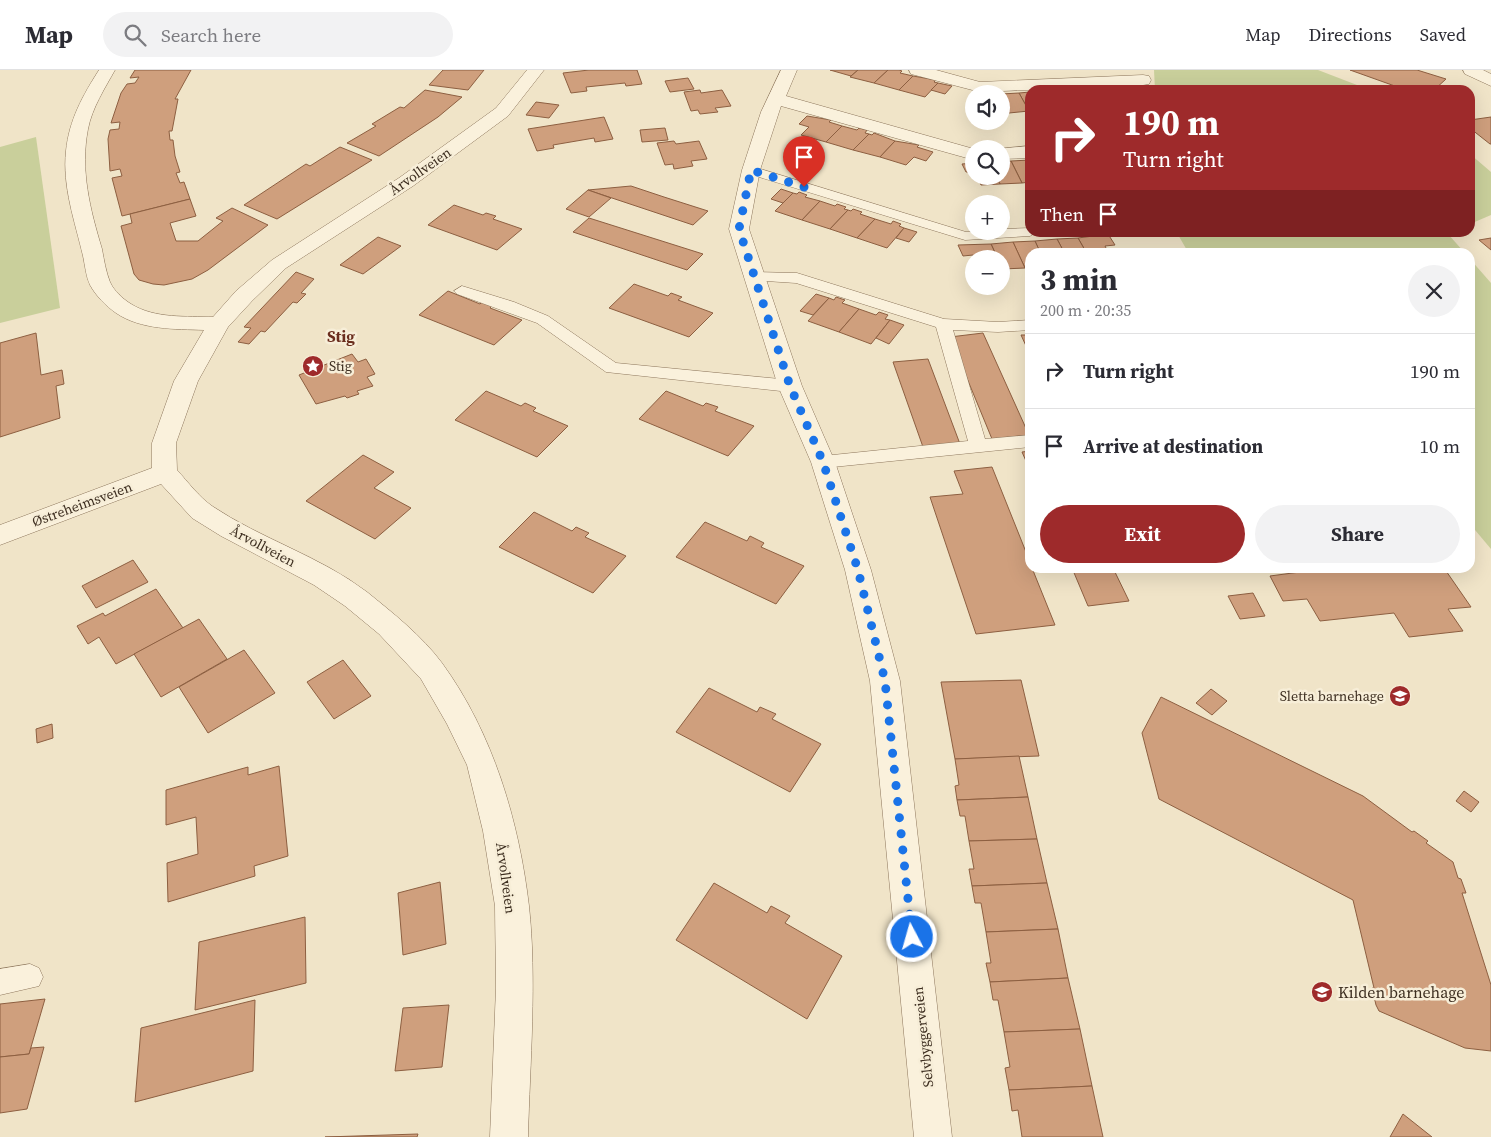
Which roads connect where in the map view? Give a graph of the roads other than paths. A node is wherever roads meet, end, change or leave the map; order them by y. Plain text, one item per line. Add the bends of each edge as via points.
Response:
1 (108, 70) edge
2 (536, 70) edge
3 (790, 70) edge
4 (917, 70) edge
5 (1472, 70) edge
6 (1143, 80) dead end
7 (1491, 81) edge
8 (1025, 85) edge
9 (1027, 85) edge
10 (776, 99) junction
11 (965, 152) edge
12 (1025, 152) edge
13 (1010, 153) edge
14 (751, 170) junction
15 (1025, 232) edge
16 (755, 277) junction
17 (462, 291) dead end
18 (219, 324) junction
19 (943, 324) junction
20 (1025, 325) edge
21 (790, 386) junction
22 (1025, 441) edge
23 (978, 446) junction
24 (823, 462) junction
25 (165, 474) junction
26 (0, 535) edge
27 (30, 977) dead end
28 (0, 982) edge
29 (509, 1137) edge
30 (933, 1137) edge

1 - 18 street via 90,101 74,154 75,182 100,284 122,309 142,318
2 - 18 street, Årvollveien via 502,112 406,182 279,264
3 - 10 street, Selvbyggerveien
4 - 8 street via 980,87
5 - 7 street
6 - 9 street
10 - 11 street
10 - 14 street, Selvbyggerveien
12 - 13 street
14 - 15 lane via 965,236
14 - 16 street, Selvbyggerveien via 739,229
16 - 19 lane via 797,278
16 - 21 street, Selvbyggerveien
17 - 21 lane via 553,325 612,368
18 - 25 street, Årvollveien via 186,381 164,443
19 - 20 lane
19 - 23 lane
21 - 24 street, Selvbyggerveien
22 - 23 lane
23 - 24 lane
24 - 30 street, Selvbyggerveien via 858,570 885,681
25 - 26 street, Østreheimsveien
25 - 29 street, Årvollveien via 201,511 324,578 389,626 431,672 458,716 482,765 499,832 512,906 514,988
27 - 28 lane

